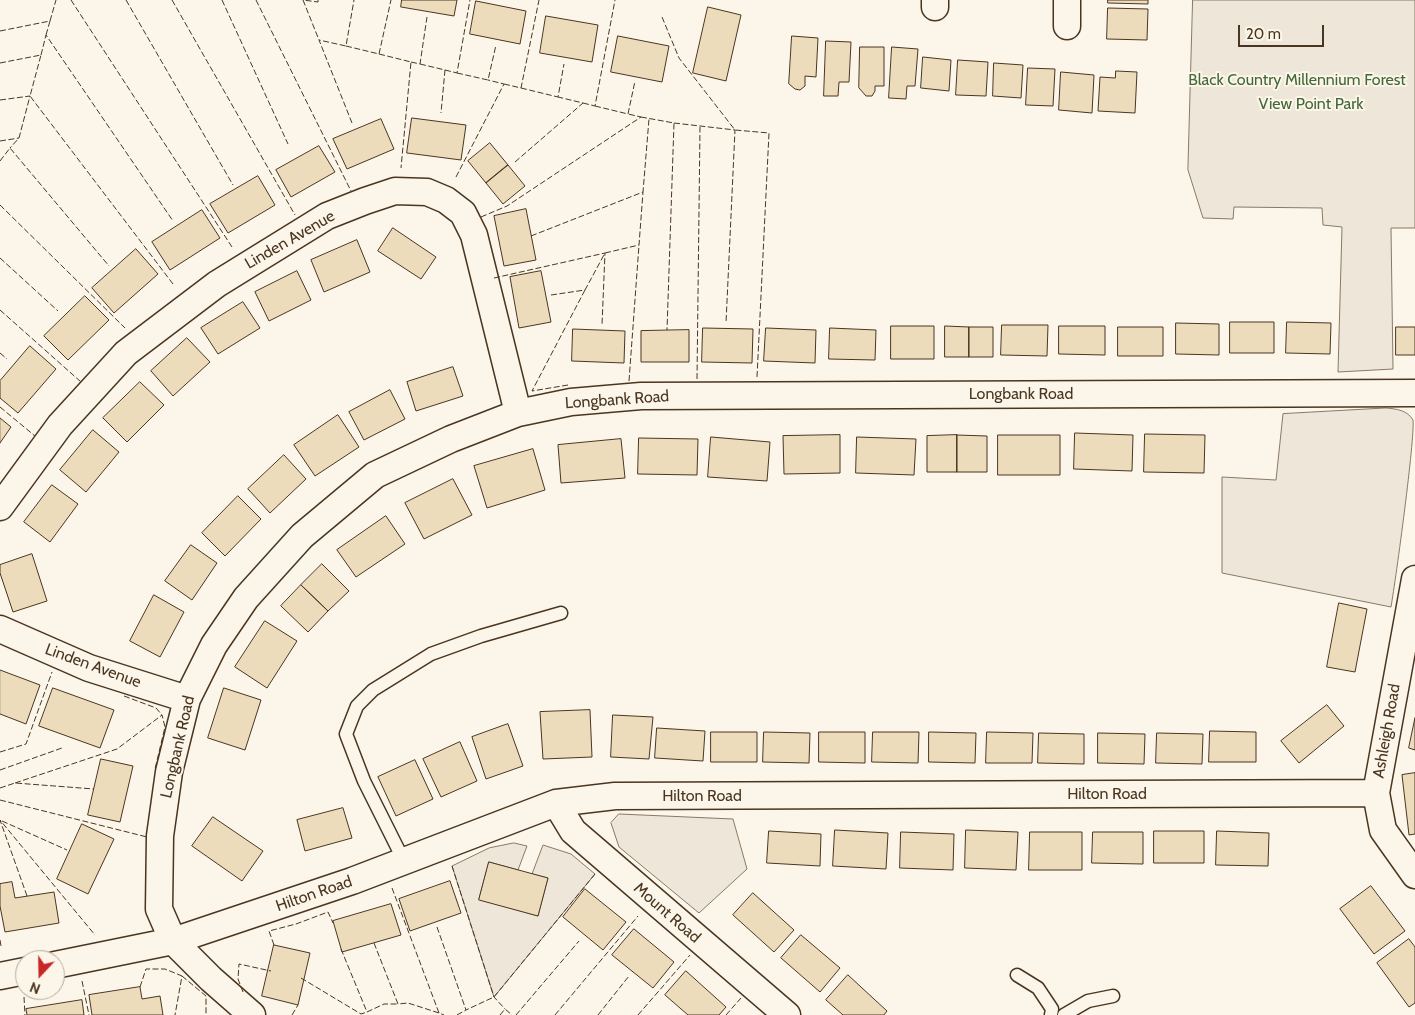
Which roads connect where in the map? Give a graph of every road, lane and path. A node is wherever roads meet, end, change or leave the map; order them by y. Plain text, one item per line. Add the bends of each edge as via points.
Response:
1 (1067, 0) edge
2 (1067, 26) dead end
3 (1415, 393) edge
4 (518, 413) junction
5 (0, 507) edge
6 (1415, 579) edge
7 (561, 614) dead end
8 (0, 629) edge
9 (187, 699) junction
10 (1376, 793) junction
11 (556, 803) junction
12 (404, 861) junction
13 (1415, 875) edge
14 (173, 941) junction
15 (65, 963) edge
16 (15, 973) edge
17 (1017, 975) dead end
18 (0, 976) edge
19 (1113, 996) dead end
20 (252, 1015) edge
21 (787, 1015) edge
22 (1051, 1015) edge
23 (1064, 1015) edge

1 - 2 street
3 - 4 street, Longbank Road via 642,396 571,402
4 - 5 street, Linden Avenue via 474,235 463,213 446,200 427,192 395,191 327,216 217,284 126,352 60,425
4 - 9 street, Longbank Road via 451,439 375,475 302,536 246,598 214,645
6 - 10 street, Ashleigh Road
7 - 12 lane via 431,654 373,690 357,706 346,734 364,781
8 - 9 street, Linden Avenue via 89,668
9 - 14 street, Longbank Road via 169,772 160,836 159,909
10 - 11 street, Hilton Road via 625,796
10 - 13 street, Ashleigh Road via 1383,830
11 - 12 street, Hilton Road
11 - 21 street, Mount Road via 573,831
12 - 14 street, Hilton Road
14 - 15 street, Hilton Road
14 - 20 street
16 - 18 street
17 - 22 lane via 1038,988 1052,1009
19 - 23 lane via 1088,1001

